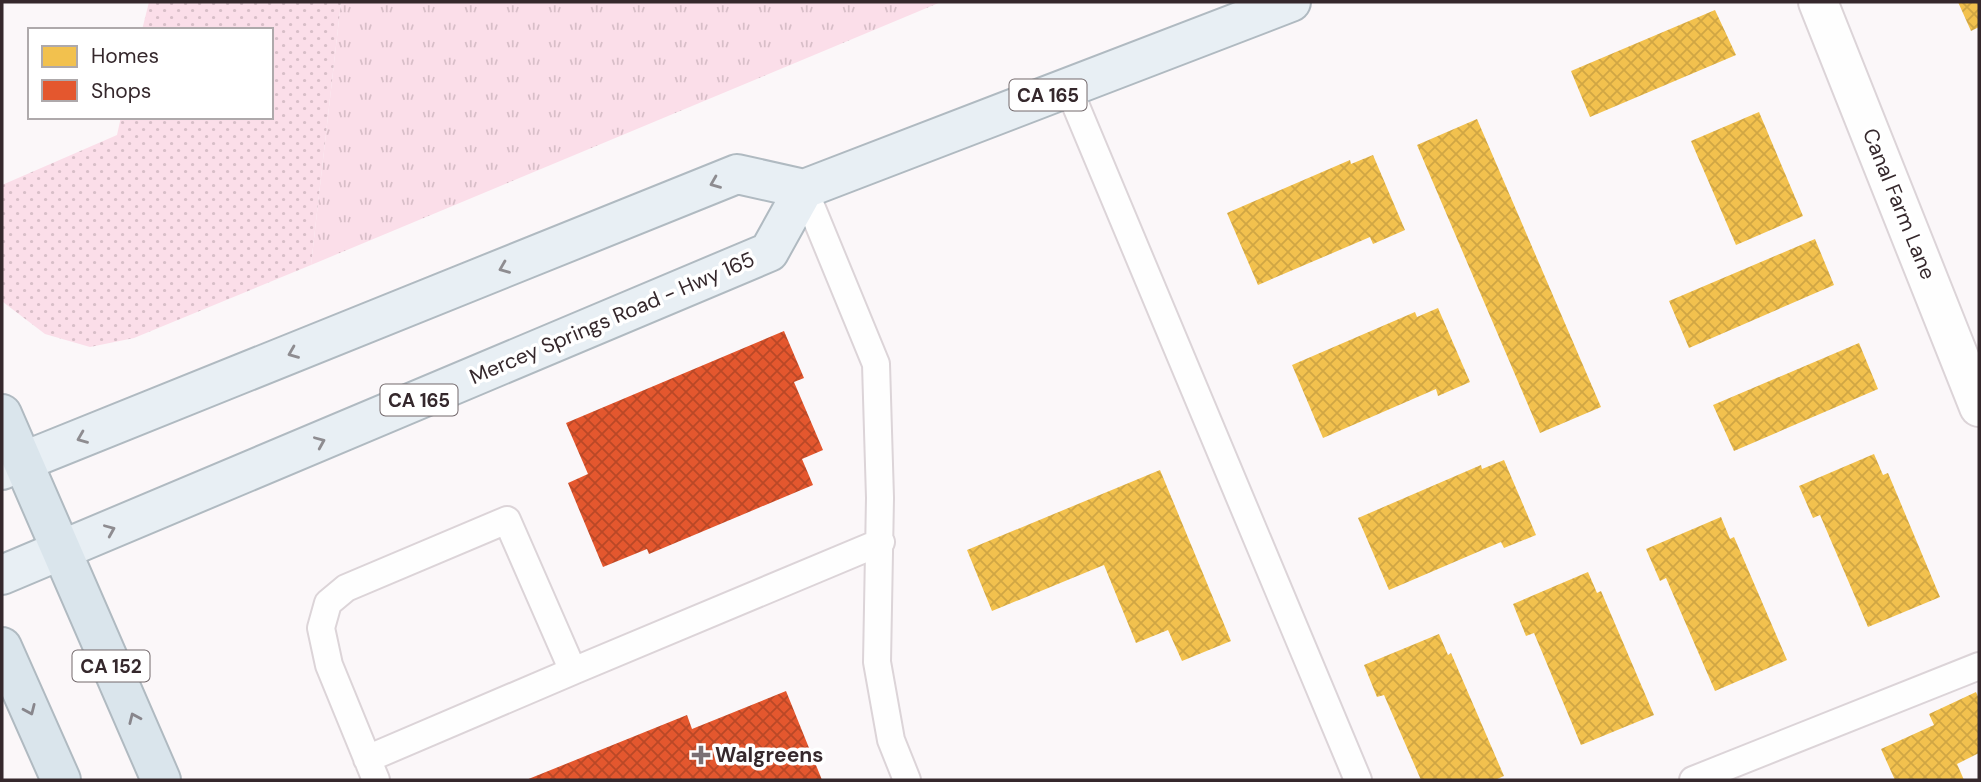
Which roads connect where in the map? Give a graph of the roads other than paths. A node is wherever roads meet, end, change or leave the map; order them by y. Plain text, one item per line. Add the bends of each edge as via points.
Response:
1 (1292, 2) edge
2 (1818, 2) edge
3 (1068, 87) junction
4 (804, 189) junction
5 (1979, 407) edge
6 (2, 414) edge
7 (12, 466) edge
8 (880, 541) junction
9 (60, 551) junction
10 (2, 575) edge
11 (2, 647) edge
12 (1979, 666) edge
13 (573, 671) junction
14 (372, 770) edge
15 (61, 780) edge
16 (162, 780) edge
17 (907, 780) edge
18 (1358, 780) edge
19 (1693, 780) edge

1 - 3 main road, CA 165
2 - 5 street, Canal Farm Lane
3 - 4 main road, CA 165
3 - 18 lane
4 -> 7 main road via 737,174
4 - 8 lane via 876,364
9 -> 4 main road, Mercey Springs Road - Hwy 165 / CA 165 via 769,252
6 - 7 highway, CA 152
7 - 9 highway, CA 152
8 - 13 lane
8 - 17 lane via 877,662 891,740
9 - 10 main road, Mercey Springs Road - Hwy 165 / CA 165
16 -> 9 highway, CA 152
11 -> 15 highway
12 - 19 lane
13 - 14 lane
13 - 14 lane via 507,520 346,588 328,603 321,628 329,665

